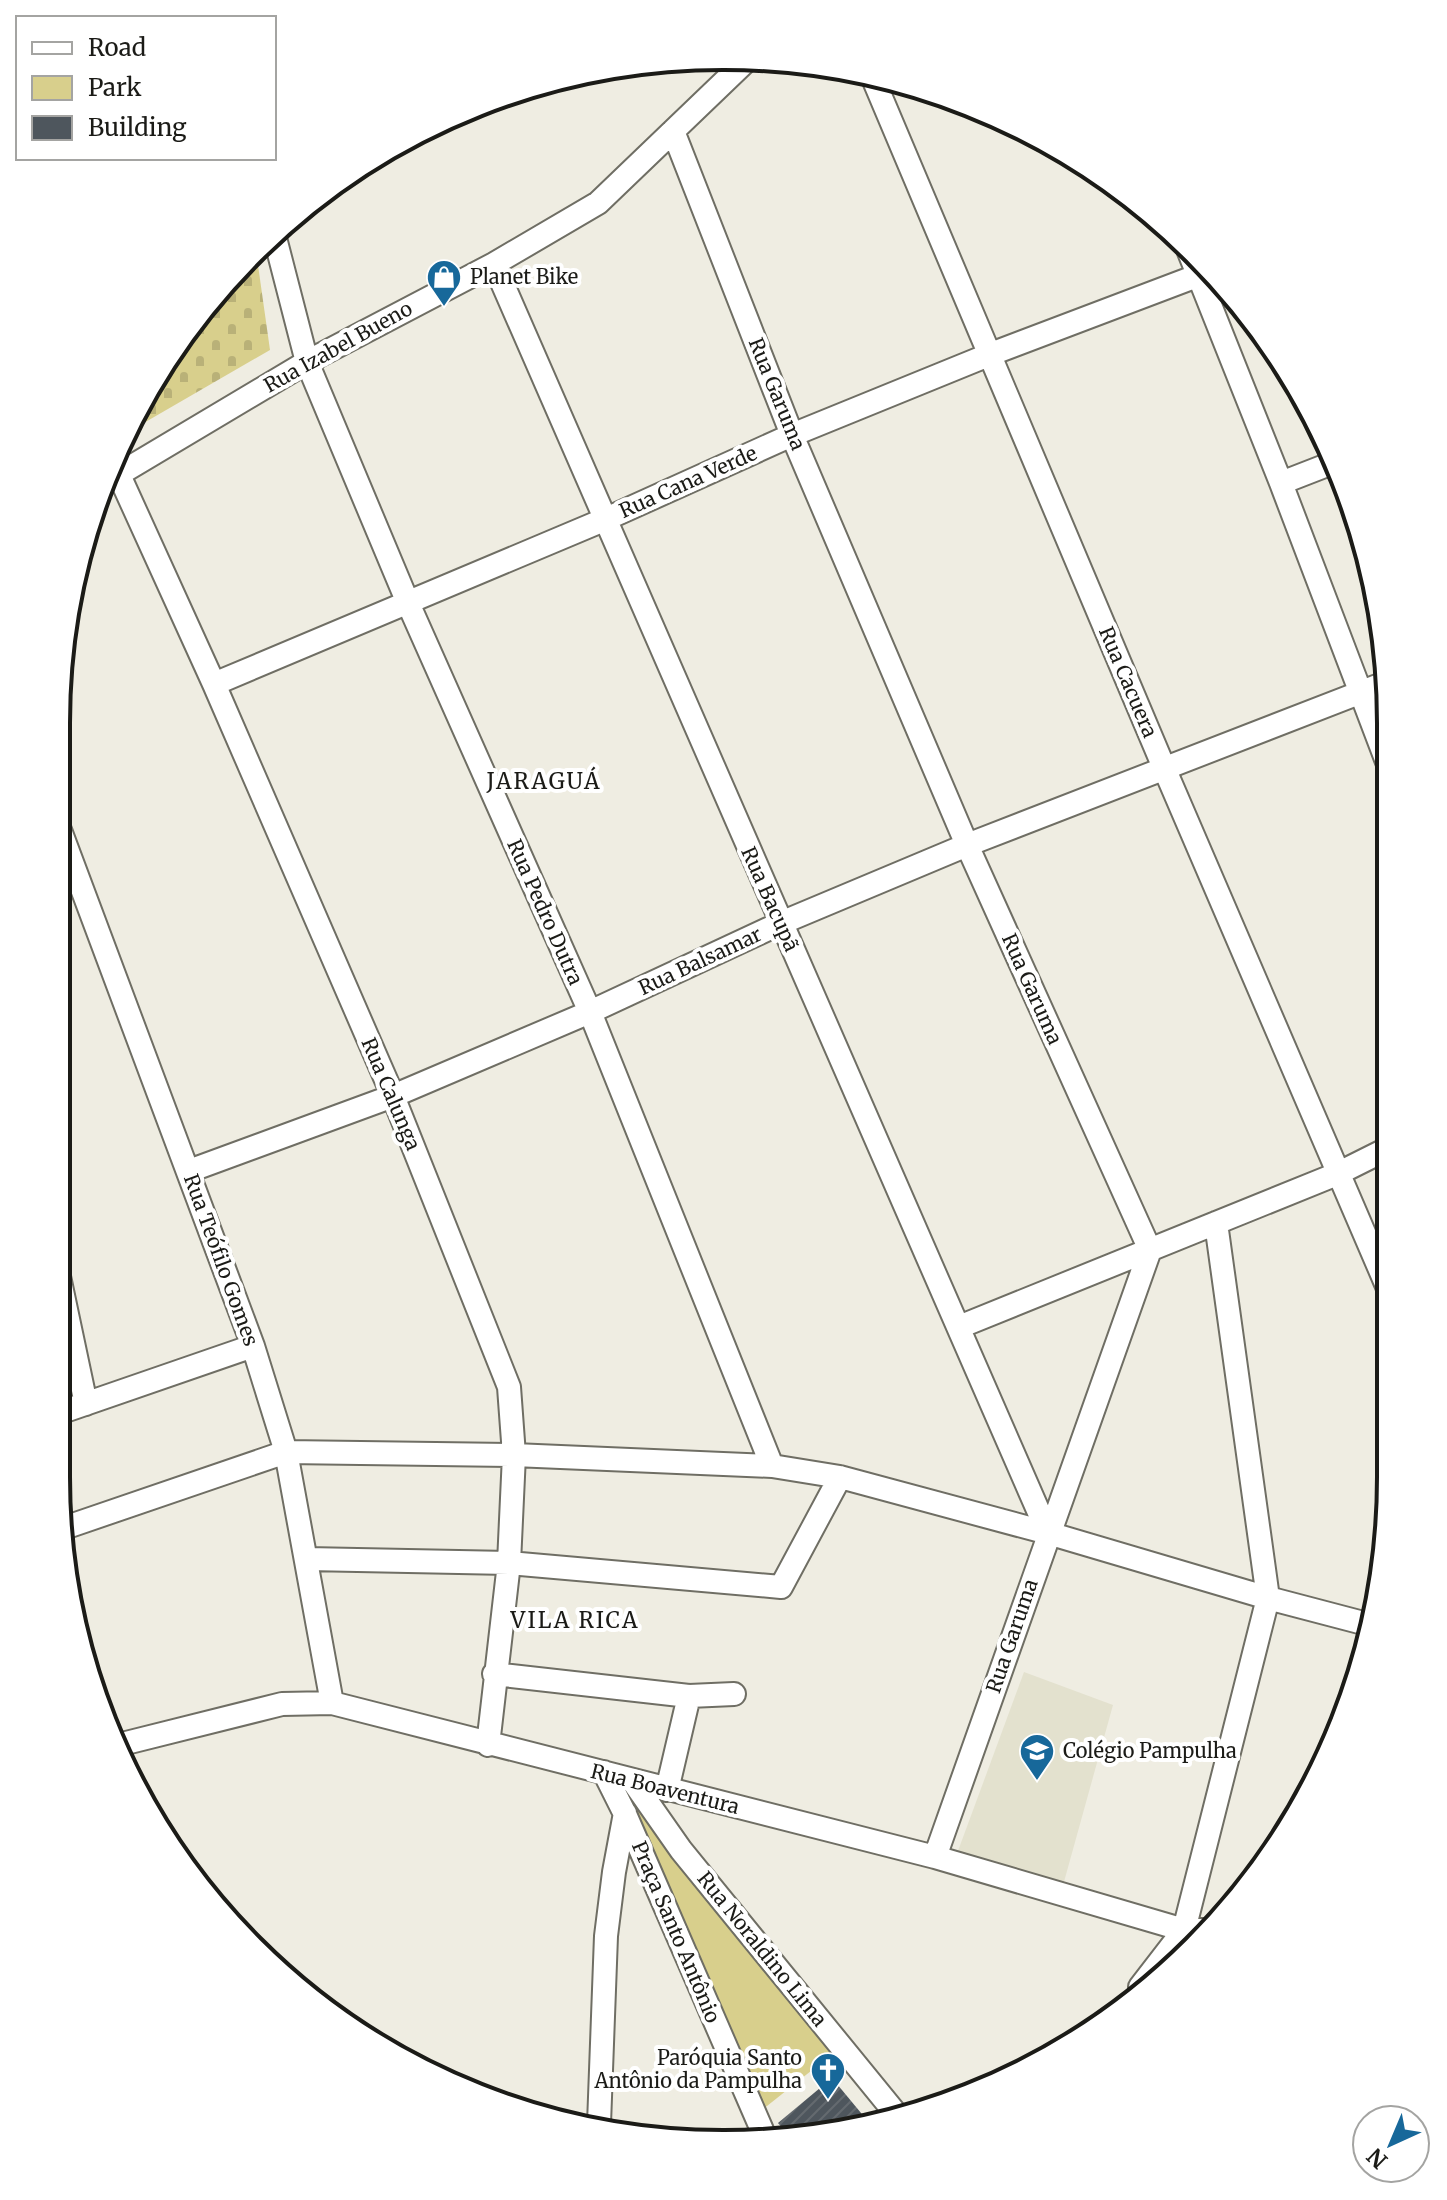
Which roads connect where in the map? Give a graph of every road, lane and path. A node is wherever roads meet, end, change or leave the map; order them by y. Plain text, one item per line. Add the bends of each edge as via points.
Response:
1 (736, 70) edge
2 (877, 89) edge
3 (673, 131) junction
4 (277, 246) edge
5 (494, 264) junction
6 (1199, 275) edge
7 (1209, 286) edge
8 (991, 354) junction
9 (307, 362) junction
10 (792, 435) junction
11 (1324, 466) edge
12 (120, 474) edge
13 (117, 482) edge
14 (1281, 483) junction
15 (606, 519) junction
16 (408, 603) junction
17 (214, 684) junction
18 (1376, 687) edge
19 (1360, 693) junction
20 (1377, 736) edge
21 (1165, 770) junction
22 (967, 845) junction
23 (70, 856) edge
24 (781, 923) junction
25 (590, 1012) junction
26 (393, 1096) junction
27 (1377, 1154) edge
28 (189, 1171) junction
29 (1337, 1174) junction
30 (1216, 1223) junction
31 (1150, 1250) junction
32 (1377, 1264) edge
33 (959, 1327) junction
34 (70, 1328) edge
35 (253, 1346) junction
36 (86, 1404) junction
37 (70, 1409) edge
38 (286, 1452) junction
39 (514, 1455) junction
40 (772, 1466) junction
41 (840, 1477) junction
42 (72, 1525) edge
43 (1048, 1533) junction
44 (307, 1559) junction
45 (509, 1563) junction
46 (1268, 1598) junction
47 (1360, 1622) edge
48 (494, 1674) junction
49 (734, 1694) dead end
50 (689, 1696) junction
51 (332, 1703) junction
52 (127, 1743) edge
53 (488, 1745) junction
54 (604, 1772) junction
55 (632, 1780) junction
56 (667, 1790) junction
57 (625, 1814) junction
58 (935, 1857) junction
59 (1184, 1930) junction
60 (1194, 1930) edge
61 (1156, 1966) edge
62 (892, 2108) edge
63 (599, 2118) edge
64 (762, 2129) edge

1 - 3 street, Rua Izabel Bueno
2 - 8 street, Rua Cacuera
3 - 5 street, Rua Izabel Bueno via 598,203
3 - 10 street, Rua Garuma
4 - 9 street, Rua Pedro Dutra
5 - 9 street, Rua Izabel Bueno
5 - 15 street, Rua Bacupã
6 - 8 street, Rua Cana Verde
7 - 14 street
8 - 10 street, Rua Cana Verde
8 - 21 street, Rua Cacuera
9 - 12 street, Rua Izabel Bueno
9 - 16 street, Rua Pedro Dutra
10 - 15 street, Rua Cana Verde
10 - 22 street, Rua Garuma
11 - 14 street
13 - 17 street, Rua Calunga
14 - 19 street
15 - 16 street, Rua Cana Verde
15 - 24 street, Rua Bacupã
16 - 17 street, Rua Cana Verde
16 - 25 street, Rua Pedro Dutra
17 - 26 street, Rua Calunga
18 - 19 street, Rua Balsamar
19 - 20 street
19 - 21 street, Rua Balsamar
21 - 22 street, Rua Balsamar
21 - 29 street, Rua Cacuera
22 - 24 street, Rua Balsamar
22 - 31 street, Rua Garuma
23 - 28 street, Rua Teófilo Gomes
24 - 25 street, Rua Balsamar
24 - 33 street, Rua Bacupã
25 - 26 street, Rua Balsamar
25 - 40 street, Rua Pedro Dutra
26 - 28 street, Rua Balsamar
26 - 39 street, Rua Calunga via 509,1387
27 - 29 street
28 - 35 street, Rua Teófilo Gomes
29 - 30 street
29 - 32 street, Rua Cacuera
30 - 31 street
30 - 46 street
31 - 33 street
31 - 43 street, Rua Garuma
33 - 43 street, Rua Bacupã
34 - 36 street
35 - 36 street
35 - 38 street, Rua Teófilo Gomes
36 - 37 street
38 - 39 street
38 - 42 street
38 - 44 street, Rua Teófilo Gomes
39 - 40 street
39 - 45 street, Rua Calunga
40 - 41 street
41 - 43 street
41 - 45 street via 781,1587
43 - 46 street
43 - 58 street, Rua Garuma
44 - 45 street
44 - 51 street, Rua Teófilo Gomes
45 - 48 street, Rua Calunga
46 - 47 street
46 - 59 street
48 - 50 street
48 - 53 street, Rua Calunga
49 - 50 street
50 - 56 street
51 - 52 street, Rua Boaventura via 282,1704
51 - 53 street, Rua Boaventura
53 - 54 street, Rua Boaventura
54 - 55 street, Rua Boaventura
54 - 57 street, Praça Santo Antônio
55 - 56 street, Rua Boaventura
55 - 57 street
55 - 62 street, Rua Noraldino Lima via 681,1850
56 - 58 street, Rua Boaventura
57 - 63 street via 606,1936
57 - 64 street, Praça Santo Antônio
58 - 59 street, Rua Boaventura
59 - 60 street, Rua Boaventura
59 - 61 street

